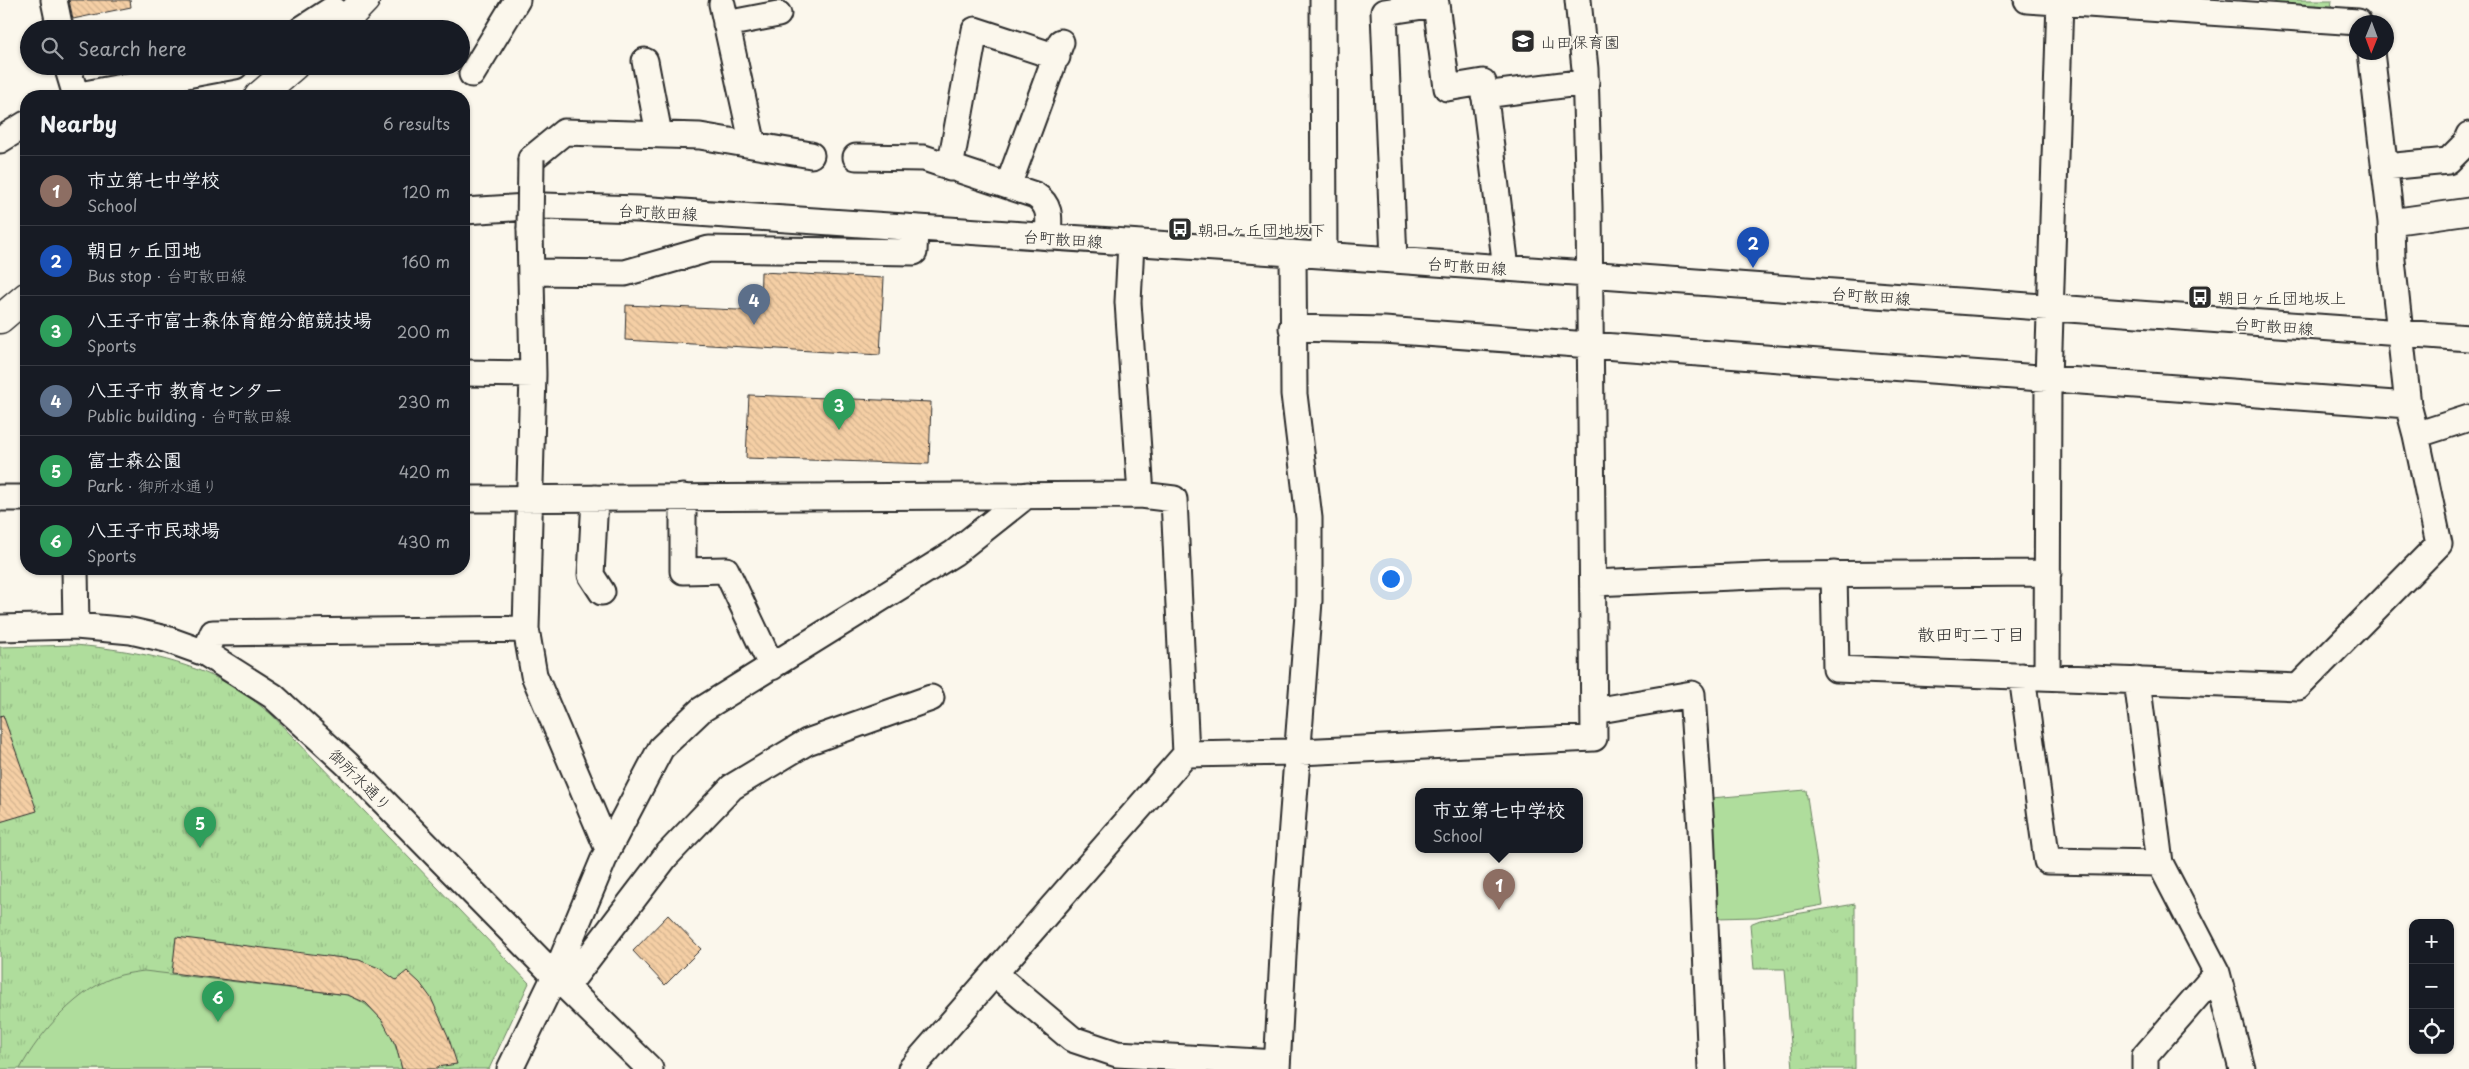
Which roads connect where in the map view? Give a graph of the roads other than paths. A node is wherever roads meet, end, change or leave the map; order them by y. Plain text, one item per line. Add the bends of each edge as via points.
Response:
1 (54, 0) edge
2 (517, 0) edge
3 (1323, 0) edge
4 (1578, 0) edge
5 (2027, 0) edge
6 (2060, 1) edge
7 (2267, 9) edge
8 (778, 14) dead end
9 (350, 16) edge
10 (58, 20) edge
11 (316, 20) edge
12 (2349, 21) edge
13 (2372, 60) edge
14 (645, 61) dead end
15 (472, 74) dead end
16 (69, 75) edge
17 (187, 75) edge
18 (284, 75) edge
19 (1586, 82) junction
20 (73, 90) edge
21 (107, 90) edge
22 (266, 90) edge
23 (1484, 95) junction
24 (20, 128) edge
25 (659, 134) junction
26 (2469, 135) edge
27 (0, 140) edge
28 (753, 145) junction
29 (811, 155) dead end
30 (856, 157) dead end
31 (2384, 166) junction
32 (950, 168) junction
33 (1008, 186) junction
34 (470, 210) edge
35 (2469, 211) edge
36 (2392, 222) junction
37 (915, 229) junction
38 (1048, 237) junction
39 (1131, 243) junction
40 (1293, 254) junction
41 (1324, 255) junction
42 (1394, 260) junction
43 (1506, 268) junction
44 (531, 272) junction
45 (1589, 274) junction
46 (20, 302) edge
47 (2050, 309) junction
48 (0, 319) edge
49 (1292, 328) junction
50 (2400, 334) junction
51 (2469, 338) edge
52 (1591, 346) junction
53 (470, 373) edge
54 (533, 374) junction
55 (2048, 379) junction
56 (2408, 405) junction
57 (2469, 418) edge
58 (2416, 435) junction
59 (1141, 494) junction
60 (1027, 495) junction
61 (683, 497) junction
62 (0, 498) edge
63 (20, 498) edge
64 (594, 498) junction
65 (470, 499) edge
66 (530, 499) junction
67 (2048, 573) junction
68 (1834, 574) junction
69 (75, 575) edge
70 (1593, 582) junction
71 (602, 592) dead end
72 (76, 626) junction
73 (0, 628) edge
74 (526, 629) junction
75 (205, 653) junction
76 (772, 667) junction
77 (2022, 676) junction
78 (2048, 677) junction
79 (2137, 680) junction
80 (930, 698) dead end
81 (1594, 711) junction
82 (1299, 752) junction
83 (1186, 754) junction
84 (608, 849) junction
85 (2160, 863) junction
86 (2217, 973) junction
87 (995, 974) junction
88 (561, 981) junction
89 (1277, 1066) edge
90 (510, 1069) edge
91 (650, 1069) edge
92 (911, 1069) edge
93 (1711, 1069) edge
94 (2144, 1069) edge
95 (2242, 1069) edge

1 - 10 street
2 - 15 street
3 - 41 street
4 - 19 street
5 - 6 street
6 - 7 street
6 - 47 street
7 - 12 street
8 - 28 street via 724,14
9 - 11 street via 334,9
13 - 31 street
14 - 25 street
16 - 20 street
17 - 21 street
18 - 22 main road
19 - 23 street
19 - 45 street
23 - 42 street via 1483,82 1447,88 1436,4 1384,12
23 - 43 street
24 - 27 street
25 - 28 street via 700,136
25 - 44 street, bridge via 564,132 531,159
26 - 31 street via 2465,144 2448,160
28 - 29 street
30 - 32 street via 924,158
31 - 36 street
32 - 33 street
32 - 33 street via 975,30 1059,49
33 - 38 street via 1045,201 1049,210
34 - 37 street, 台町散田線 via 581,206
35 - 36 street
36 - 50 street via 2392,260
37 - 38 street, 台町散田線
37 - 44 street via 914,252 709,249 625,274
38 - 39 street, 台町散田線
39 - 40 street, 台町散田線
39 - 59 street via 1128,302
40 - 41 street, 台町散田線
40 - 49 street
41 - 42 street, 台町散田線
42 - 43 street, 台町散田線
43 - 45 street, 台町散田線
44 - 54 street
45 - 47 street, 台町散田線
45 - 52 street
46 - 48 main road
47 - 50 street, 台町散田線
47 - 55 street
49 - 52 street via 1384,330
49 - 82 street via 1294,394 1309,518 1309,601
50 - 51 street, 台町散田線
50 - 56 street
52 - 55 street
52 - 70 street
53 - 54 street
54 - 66 street
55 - 56 street
55 - 67 street
56 - 58 street
57 - 58 street
58 - 79 street via 2439,544 2298,687
59 - 60 street
59 - 83 street via 1174,499
60 - 61 street
60 - 76 street via 954,553
61 - 64 street
61 - 76 street via 683,571 726,570
62 - 63 street
64 - 66 street
64 - 71 street via 591,575
65 - 66 street
66 - 74 street
67 - 68 street
67 - 78 street
68 - 70 street
68 - 77 street via 1836,669
69 - 72 street
70 - 81 street
72 - 73 street, 御所水通り
72 - 75 street, 御所水通り via 131,631
74 - 75 street via 213,633
74 - 84 street via 534,675
75 - 88 street, 御所水通り via 274,696 347,764
76 - 84 street via 701,710 661,748
77 - 78 street
77 - 85 street via 2047,861
78 - 79 street
79 - 85 street
80 - 88 street via 807,742 732,787 666,856
81 - 82 street via 1594,738
81 - 93 street via 1692,694
82 - 83 street
82 - 89 street
83 - 87 street
84 - 88 street
85 - 86 street
86 - 94 street via 2145,1056
86 - 95 street
87 - 89 street via 1072,1039 1117,1054
87 - 92 street
88 - 90 street
88 - 91 street, 御所水通り

